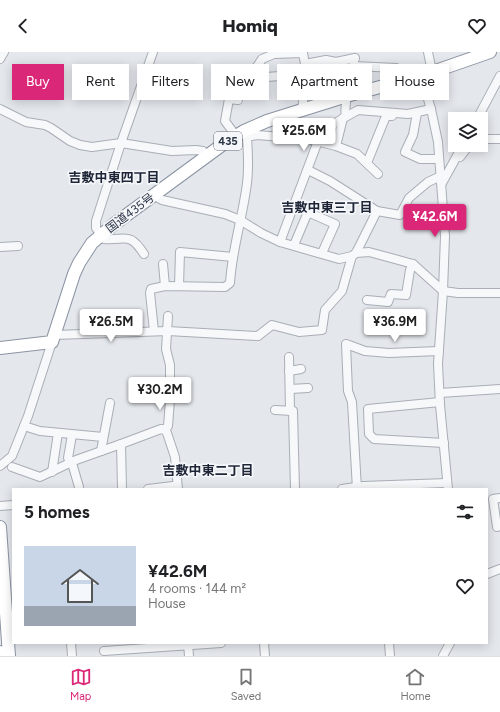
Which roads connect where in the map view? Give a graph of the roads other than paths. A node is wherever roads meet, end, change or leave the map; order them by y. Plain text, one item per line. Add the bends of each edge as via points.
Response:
1 (4, 52) edge
2 (153, 52) edge
3 (428, 52) edge
4 (490, 52) edge
5 (355, 55) edge
6 (0, 59) edge
7 (305, 64) joint
8 (427, 64) edge
9 (449, 66) edge
10 (277, 76) edge
11 (500, 76) edge
12 (229, 100) edge
13 (303, 100) edge
14 (335, 100) edge
15 (347, 100) edge
16 (430, 100) edge
17 (0, 109) edge
18 (431, 109) junction
19 (302, 110) junction
20 (481, 112) edge
21 (417, 113) junction
22 (286, 114) junction
23 (387, 116) dead end
24 (344, 117) junction
25 (285, 133) junction
26 (236, 136) junction
27 (488, 139) edge
28 (500, 139) edge
29 (318, 140) junction
30 (121, 144) junction
31 (336, 146) junction
32 (459, 152) edge
33 (464, 152) edge
34 (206, 156) junction
35 (456, 158) junction
36 (439, 159) junction
37 (367, 163) junction
38 (308, 170) junction
39 (378, 174) dead end
40 (441, 180) junction
41 (155, 194) junction
42 (294, 206) junction
43 (377, 211) junction
44 (308, 212) junction
45 (240, 220) junction
46 (100, 235) junction
47 (280, 242) junction
48 (294, 245) junction
49 (18, 246) dead end
50 (0, 247) edge
51 (322, 253) junction
52 (144, 254) dead end
53 (354, 255) junction
54 (233, 257) junction
55 (163, 264) dead end
56 (413, 264) junction
57 (166, 286) junction
58 (179, 286) junction
59 (443, 291) junction
60 (500, 293) edge
61 (367, 300) dead end
62 (168, 316) dead end
63 (154, 331) junction
64 (168, 331) junction
65 (53, 339) junction
66 (0, 348) edge
67 (440, 351) junction
68 (289, 357) dead end
69 (301, 368) dead end
70 (289, 371) junction
71 (308, 388) dead end
72 (290, 389) junction
73 (500, 389) edge
74 (440, 393) junction
75 (440, 402) junction
76 (110, 404) dead end
77 (275, 410) dead end
78 (290, 411) junction
79 (24, 426) junction
80 (165, 430) junction
81 (58, 433) junction
82 (72, 435) junction
83 (103, 437) junction
84 (444, 442) junction
85 (121, 444) junction
86 (101, 451) junction
87 (72, 463) junction
88 (0, 466) edge
89 (12, 467) dead end
90 (52, 472) junction
91 (447, 486) edge
92 (79, 487) dead end
93 (122, 488) edge
94 (156, 488) edge
95 (173, 488) edge
96 (178, 488) edge
97 (295, 488) edge
98 (357, 488) edge
99 (500, 498) edge
100 (12, 504) edge
101 (0, 506) edge
102 (500, 526) edge
103 (0, 527) edge
104 (500, 569) edge
105 (488, 574) edge
106 (6, 608) edge
107 (71, 644) edge
108 (188, 644) edge
109 (264, 644) edge
110 (388, 644) edge
111 (449, 644) edge
112 (104, 650) edge
113 (0, 652) edge
114 (0, 656) edge
115 (9, 656) edge
116 (72, 656) edge
117 (189, 656) edge
118 (265, 656) edge
119 (390, 656) edge
120 (443, 656) edge

1 - 6 street
2 - 30 street
3 - 8 street
4 - 9 highway, 国道435号 / 435
5 - 7 street via 336,62 326,60
7 - 10 street via 303,52 274,54 262,59 252,74 254,78
11 - 20 street
12 - 26 street via 225,121
13 - 19 street
14 - 19 highway, 国道435号 / 435
15 - 24 street
16 - 18 street
17 - 30 street via 26,122 45,125 80,145
18 - 21 street
18 - 36 street
19 - 22 highway, 国道435号 / 435
21 - 24 street via 358,110
21 - 36 street via 413,135 406,152 420,159
22 - 25 street
22 - 26 highway, 国道435号 / 435 via 257,124
23 - 37 street
24 - 29 street via 324,132
24 - 31 street
25 - 29 street
25 - 45 street via 282,137 247,137 247,182
26 - 34 highway, 国道435号 / 435
27 - 28 street
29 - 31 street
29 - 38 street
30 - 34 street via 172,151 203,151
30 - 46 street via 96,221
31 - 37 street via 358,154
32 - 35 street
33 - 35 street via 460,158
34 - 41 highway, 国道435号 / 435
35 - 40 street
36 - 40 street
37 - 39 street
38 - 42 street
38 - 43 street
40 - 43 street via 428,182 409,198 400,214
40 - 59 street via 445,236
41 - 45 street via 162,200 225,214
41 - 46 highway, 国道435号 / 435
42 - 44 street
42 - 47 street
43 - 53 street
44 - 48 street
44 - 51 street via 335,224
45 - 47 street
45 - 54 street
46 - 52 street via 104,239 128,238 135,242
46 - 65 highway, 国道435号 / 435 via 79,263
47 - 48 street
48 - 51 street
49 - 50 street
51 - 53 street via 339,259
53 - 56 street via 369,252
53 - 64 street via 342,291 325,310 322,330 299,332 272,325 258,336
54 - 58 street via 230,283 224,287
54 - 58 street via 180,252
55 - 57 street
56 - 59 street
56 - 61 street via 406,295 391,294 388,302
57 - 58 street
57 - 63 street via 151,289
59 - 60 street
59 - 67 street
62 - 64 street
63 - 64 street
63 - 65 street
64 - 80 street via 166,349 170,365 170,400 168,426
65 - 66 highway
65 - 79 street
67 - 74 street
67 - 98 street via 389,353 365,351 348,344 348,391 352,402
68 - 70 street
69 - 70 street
70 - 72 street
71 - 72 street
72 - 78 street
73 - 74 street
74 - 75 street
75 - 84 street
75 - 84 street via 368,409 369,434 374,439
76 - 83 street
77 - 78 street
78 - 97 street via 293,411
79 - 81 street
79 - 88 street via 12,456
80 - 85 street via 161,429
80 - 96 street via 175,457
81 - 82 street
81 - 90 street
82 - 83 street
82 - 87 street via 68,458
83 - 86 street
84 - 91 street
85 - 86 street
85 - 93 street
86 - 87 street
87 - 90 street
87 - 92 street
89 - 90 street via 40,476
91 - 98 street
94 - 95 street
99 - 102 street via 493,498 497,527
100 - 101 street
103 - 106 highway
104 - 105 street
106 - 115 highway
107 - 116 street
108 - 112 street
108 - 117 street
109 - 118 street
110 - 119 street
111 - 120 street
113 - 114 highway

